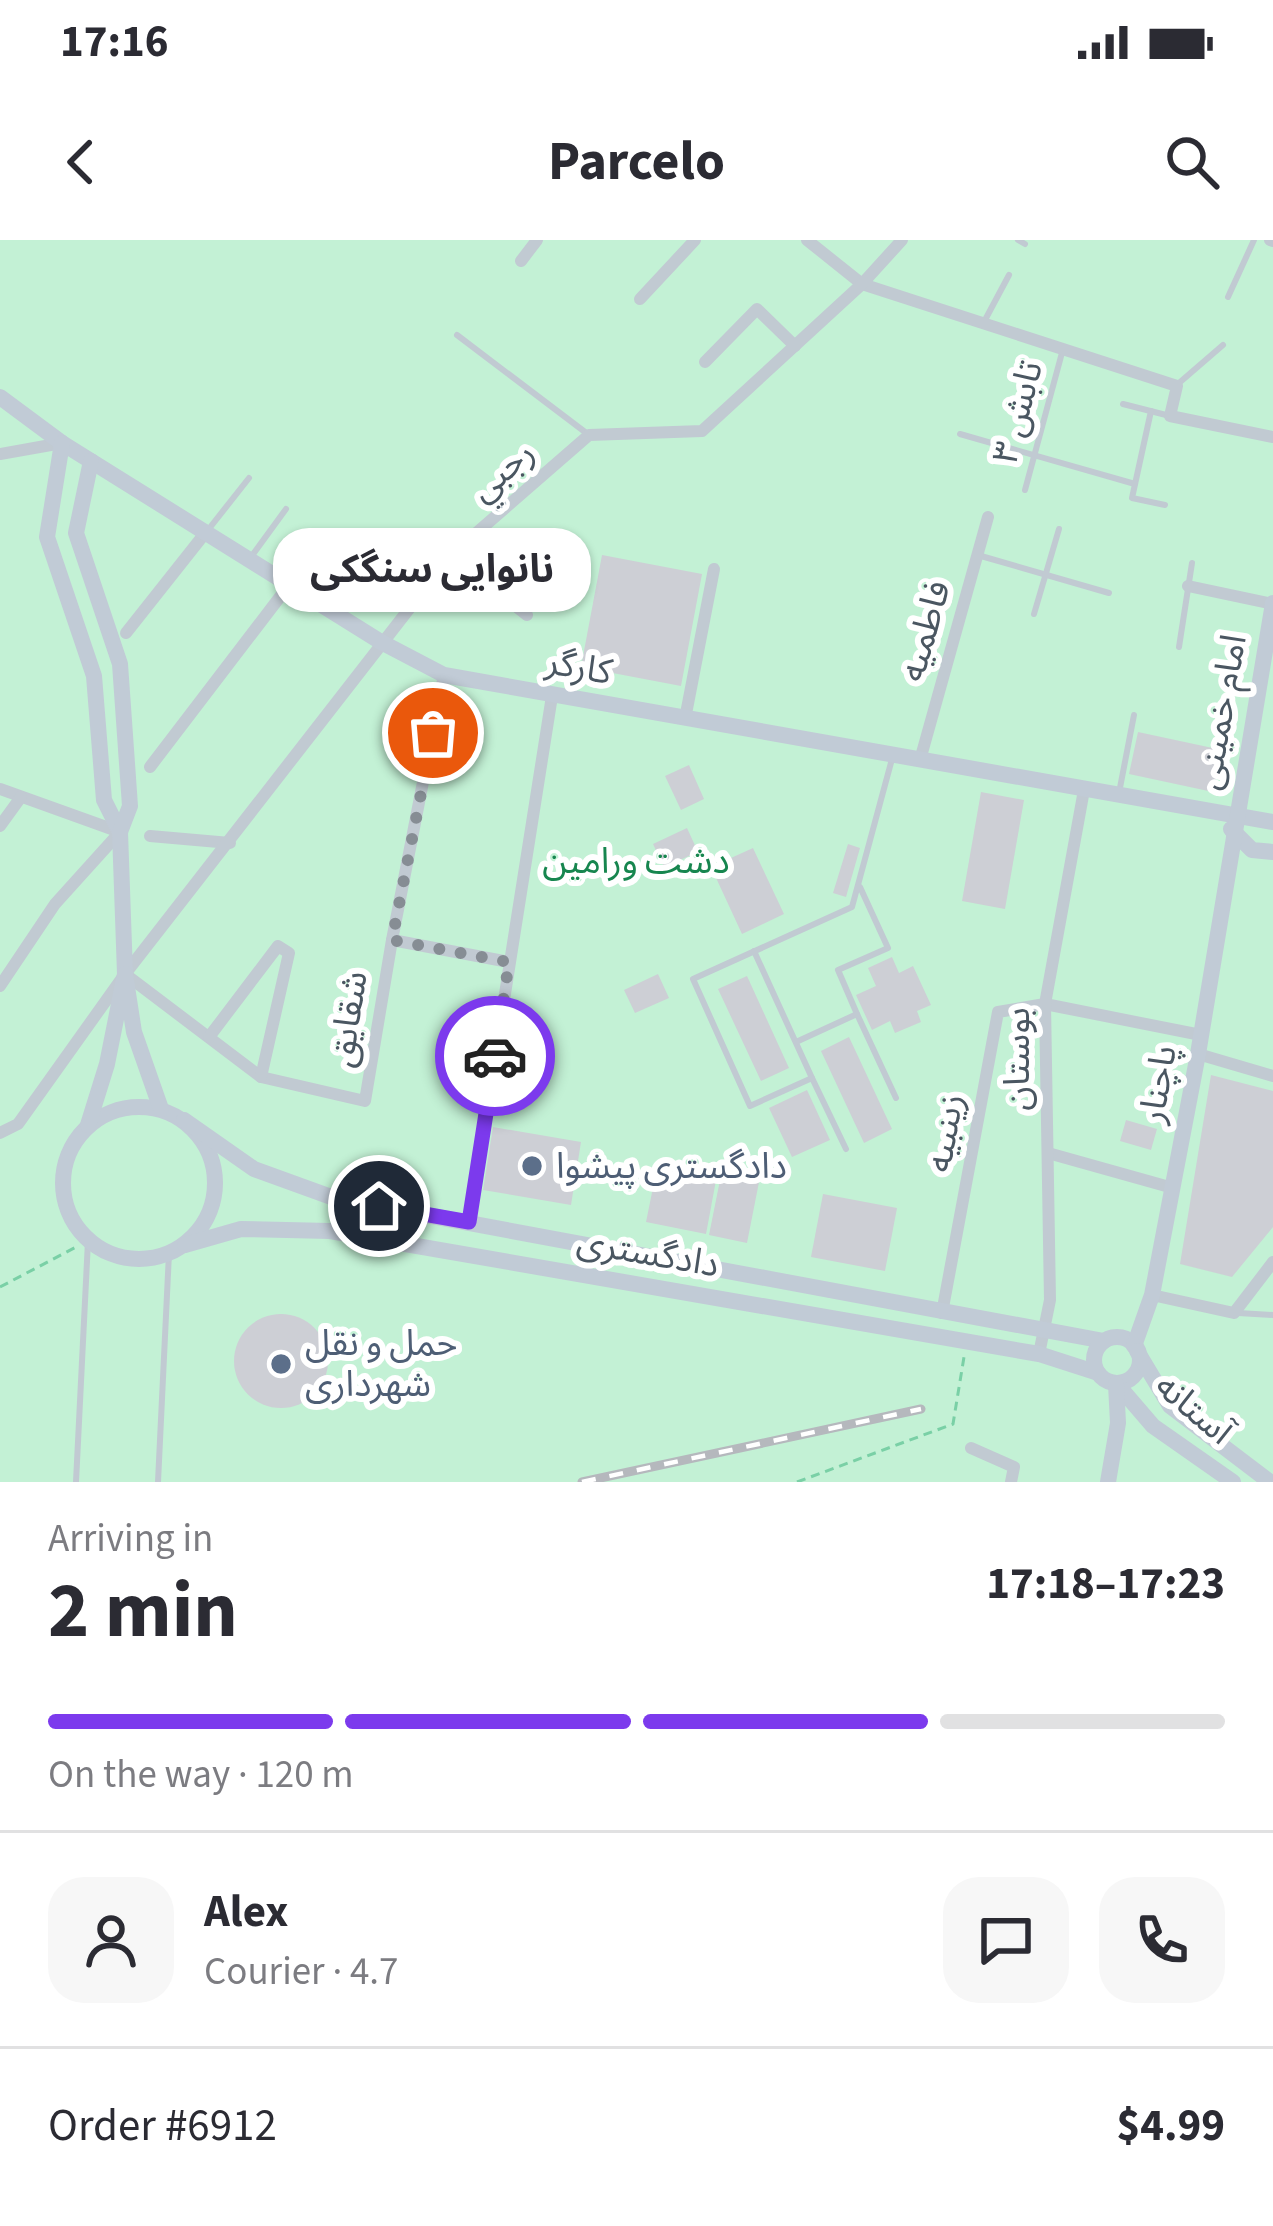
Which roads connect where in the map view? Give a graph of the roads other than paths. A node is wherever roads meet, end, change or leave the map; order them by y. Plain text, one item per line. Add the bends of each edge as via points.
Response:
1 (536, 240) edge
2 (695, 240) edge
3 (807, 240) edge
4 (902, 240) edge
5 (1254, 240) edge
6 (521, 261) dead end
7 (1009, 275) dead end
8 (862, 284) junction
9 (1228, 297) dead end
10 (640, 298) dead end
11 (983, 323) junction
12 (457, 335) dead end
13 (1223, 345) dead end
14 (795, 346) junction
15 (1063, 349) junction
16 (705, 362) dead end
17 (1177, 386) junction
18 (0, 397) edge
19 (1123, 404) dead end
20 (1150, 410) junction
21 (1170, 416) junction
22 (960, 434) dead end
23 (589, 435) junction
24 (1273, 437) edge
25 (62, 443) junction
26 (0, 454) edge
27 (1034, 456) junction
28 (91, 461) junction
29 (249, 478) dead end
30 (1135, 484) junction
31 (1025, 490) dead end
32 (1165, 505) dead end
33 (286, 509) dead end
34 (988, 517) dead end
35 (1059, 529) dead end
36 (206, 532) junction
37 (451, 555) junction
38 (977, 555) junction
39 (249, 560) junction
40 (1192, 563) dead end
41 (714, 568) dead end
42 (1046, 574) junction
43 (290, 585) junction
44 (1188, 586) junction
45 (1109, 593) dead end
46 (1273, 603) edge
47 (1034, 614) dead end
48 (526, 615) dead end
49 (126, 633) dead end
50 (381, 642) junction
51 (1179, 647) dead end
52 (444, 675) junction
53 (552, 696) junction
54 (1133, 716) dead end
55 (685, 719) junction
56 (892, 755) junction
57 (920, 760) junction
58 (150, 767) dead end
59 (0, 789) edge
60 (1084, 790) junction
61 (21, 796) junction
62 (1118, 796) junction
63 (1230, 821) junction
64 (1273, 822) edge
65 (0, 826) edge
66 (120, 832) junction
67 (150, 836) dead end
68 (230, 843) junction
69 (1252, 850) junction
70 (1273, 852) edge
71 (1229, 867) junction
72 (859, 885) junction
73 (392, 940) junction
74 (754, 951) junction
75 (509, 962) junction
76 (125, 974) junction
77 (0, 986) edge
78 (1045, 1004) junction
79 (857, 1014) junction
80 (1201, 1035) junction
81 (209, 1037) junction
82 (796, 1042) junction
83 (1198, 1054) junction
84 (1273, 1076) edge
85 (261, 1077) junction
86 (812, 1078) junction
87 (896, 1097) dead end
88 (161, 1109) junction
89 (184, 1120) junction
90 (88, 1125) junction
91 (0, 1133) edge
92 (846, 1149) dead end
93 (1048, 1153) junction
94 (1173, 1188) junction
95 (469, 1222) junction
96 (88, 1240) junction
97 (177, 1249) junction
98 (1273, 1262) edge
99 (1152, 1295) junction
100 (1234, 1312) junction
101 (942, 1313) junction
102 (1273, 1315) edge
103 (1045, 1330) junction
104 (1104, 1341) junction
105 (1136, 1348) junction
106 (1039, 1354) junction
107 (1098, 1373) junction
108 (1116, 1383) junction
109 (971, 1448) dead end
110 (76, 1482) edge
111 (158, 1482) edge
112 (1011, 1482) edge
113 (1108, 1482) edge
114 (1233, 1482) edge
115 (1270, 1482) edge

1 - 6 street
2 - 10 street
3 - 8 street
4 - 8 street, رجبي
5 - 9 lane
7 - 11 lane
8 - 11 street
8 - 14 street, رجبي
11 - 15 street
12 - 23 lane
13 - 17 lane
14 - 16 street via 757,309
14 - 23 street, رجبي via 702,431
15 - 17 street
15 - 27 lane, تابش ۳
17 - 21 street
18 - 25 main road, کارگر
19 - 20 lane
20 - 21 lane
20 - 30 lane
21 - 24 street
22 - 27 lane
23 - 37 street, رجبي
25 - 26 street
25 - 28 main road, کارگر
25 - 66 main road via 47,537 94,676 104,800
27 - 30 lane
27 - 31 lane, تابش ۳
28 - 36 main road, کارگر
28 - 66 main road via 76,533 120,664 130,806
29 - 36 lane
30 - 32 lane via 1132,498
33 - 39 lane
34 - 38 street, فاطميه
35 - 42 lane
36 - 39 main road, کارگر
36 - 49 street
37 - 48 street
37 - 50 street, رجبي
38 - 42 lane
38 - 57 street, فاطميه
39 - 43 main road, کارگر
40 - 44 lane
41 - 55 street
42 - 45 lane
42 - 47 lane
43 - 50 main road, کارگر
43 - 58 street
44 - 46 street
44 - 51 lane
46 - 63 main road, امام خمینی
50 - 52 main road, کارگر
50 - 68 street, رجبي
52 - 53 main road, کارگر
52 - 73 street, شقايق
53 - 55 main road, کارگر
53 - 75 street
54 - 62 lane
55 - 56 main road, کارگر
56 - 57 main road, کارگر
56 - 72 lane
57 - 60 main road, کارگر
59 - 61 street
60 - 62 main road, کارگر
60 - 78 street, بوستان
61 - 65 street
61 - 66 street
62 - 63 main road, کارگر
63 - 64 main road, کارگر
63 - 69 main road
63 - 71 main road, پاچنار
66 - 76 main road
66 - 77 street via 55,904
67 - 68 street
68 - 76 street, رجبي
69 - 70 main road
69 - 71 main road
71 - 80 main road, پاچنار
72 - 74 lane via 852,907
72 - 79 lane via 888,948 838,970
73 - 75 street
73 - 85 street, شقايق via 365,1101
74 - 82 lane
74 - 86 lane via 693,979 750,1106
75 - 95 street
76 - 81 street, شقايق
76 - 88 main road via 134,1032
76 - 90 main road
76 - 91 street, رجبي via 18,1124
78 - 80 street
78 - 93 street, بوستان
78 - 101 street, زينبيه via 998,1012
79 - 82 lane
79 - 87 lane
80 - 83 main road, پاچنار
81 - 85 street, شقايق
81 - 85 street via 278,946 289,953
82 - 86 lane
83 - 84 street
83 - 94 main road, پاچنار
86 - 92 lane
88 - 89 main road
88 - 90 main road via 135,1106
89 - 95 main road, دادگستری via 254,1169 334,1198
89 - 97 main road via 213,1160 216,1184 202,1228
90 - 96 main road via 64,1170 64,1196
93 - 94 street
93 - 103 street, بوستان
94 - 99 main road, پاچنار
95 - 101 main road, دادگستری
96 - 97 main road via 136,1259
96 - 110 lane
97 - 106 main road, دادگستری via 241,1229 331,1231
97 - 111 lane
98 - 100 street
99 - 100 street
99 - 105 main road, پاچنار
100 - 102 lane
101 - 103 main road, دادگستری
103 - 104 main road, دادگستری
103 - 106 street, بوستان
104 - 105 main road via 1117,1337
104 - 107 main road via 1095,1352
105 - 108 main road via 1133,1376
105 - 115 main road, آستانه via 1170,1406
106 - 107 main road, دادگستری
107 - 108 main road
108 - 113 main road
108 - 114 main road, آستانه via 1153,1426
109 - 112 street via 1014,1467

